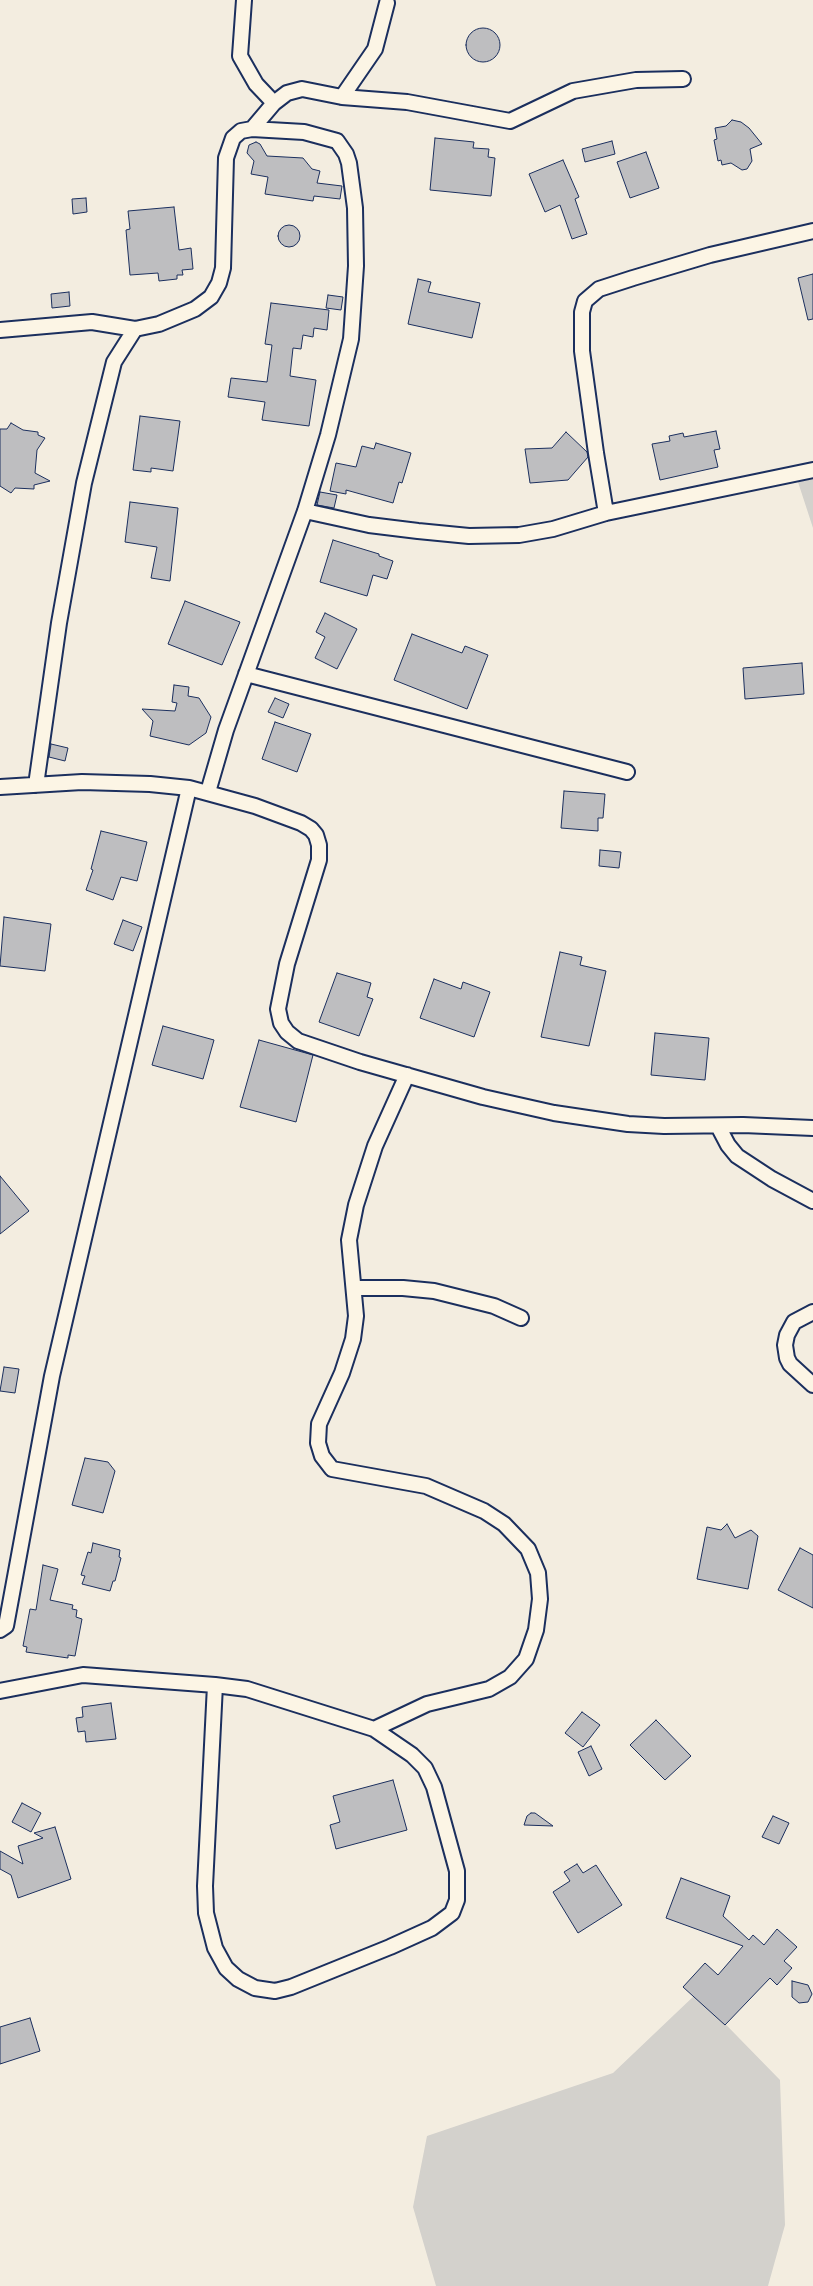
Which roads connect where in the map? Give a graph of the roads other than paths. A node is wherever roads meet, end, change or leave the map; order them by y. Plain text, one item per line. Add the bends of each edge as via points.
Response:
1 (244, 0) edge
2 (387, 4) dead end
3 (683, 79) dead end
4 (342, 97) junction
5 (274, 103) junction
6 (252, 129) junction
7 (813, 231) edge
8 (135, 329) junction
9 (0, 330) edge
10 (813, 470) edge
11 (305, 510) junction
12 (606, 513) junction
13 (246, 674) junction
14 (627, 772) dead end
15 (36, 785) junction
16 (0, 787) edge
17 (190, 788) junction
18 (208, 792) junction
19 (406, 1075) junction
20 (718, 1126) junction
21 (813, 1128) edge
22 (813, 1202) edge
23 (354, 1288) junction
24 (813, 1312) edge
25 (521, 1318) dead end
26 (813, 1385) edge
27 (0, 1630) edge
28 (215, 1684) junction
29 (0, 1691) edge
30 (374, 1729) junction

1 - 5 street via 240,56 256,84
2 - 4 street via 375,49
3 - 4 street via 636,80 574,91 510,121 407,102
4 - 5 street via 302,89 287,93
5 - 6 street
6 - 8 street via 241,131 233,138 226,158 224,268 211,297 159,324
6 - 11 street via 304,132 337,141 346,154 351,177 356,266 351,339 328,435
7 - 12 street via 710,255 633,278 599,289 585,301 582,351
8 - 9 street via 92,322
8 - 15 street via 114,362 84,483 59,623
10 - 12 street
11 - 12 street via 368,525 495,536 552,529
11 - 13 street
13 - 14 street
13 - 18 street
15 - 16 street
15 - 17 street via 82,782
17 - 18 street
17 - 27 street via 52,1376 6,1626
18 - 19 street via 301,823 316,835 318,860 287,964 278,1009 287,1032 298,1041
19 - 20 street via 483,1097 563,1114 628,1124
19 - 23 street via 375,1146 356,1205 349,1240
20 - 21 street
20 - 22 street via 737,1156
23 - 25 street via 434,1291 494,1306
23 - 30 street via 356,1316 353,1339 319,1424 318,1443 322,1456 332,1469 426,1486 484,1511 504,1524 528,1549 538,1573 540,1599 536,1630 526,1658 510,1677 489,1689 427,1704
24 - 26 street via 794,1322 785,1345 790,1364
28 - 29 street via 83,1675
28 - 30 street via 246,1689
28 - 30 street via 206,1912 215,1948 226,1968 255,1988 275,1991 291,1988 432,1928 452,1913 457,1900 457,1871 434,1788 425,1768 412,1755

